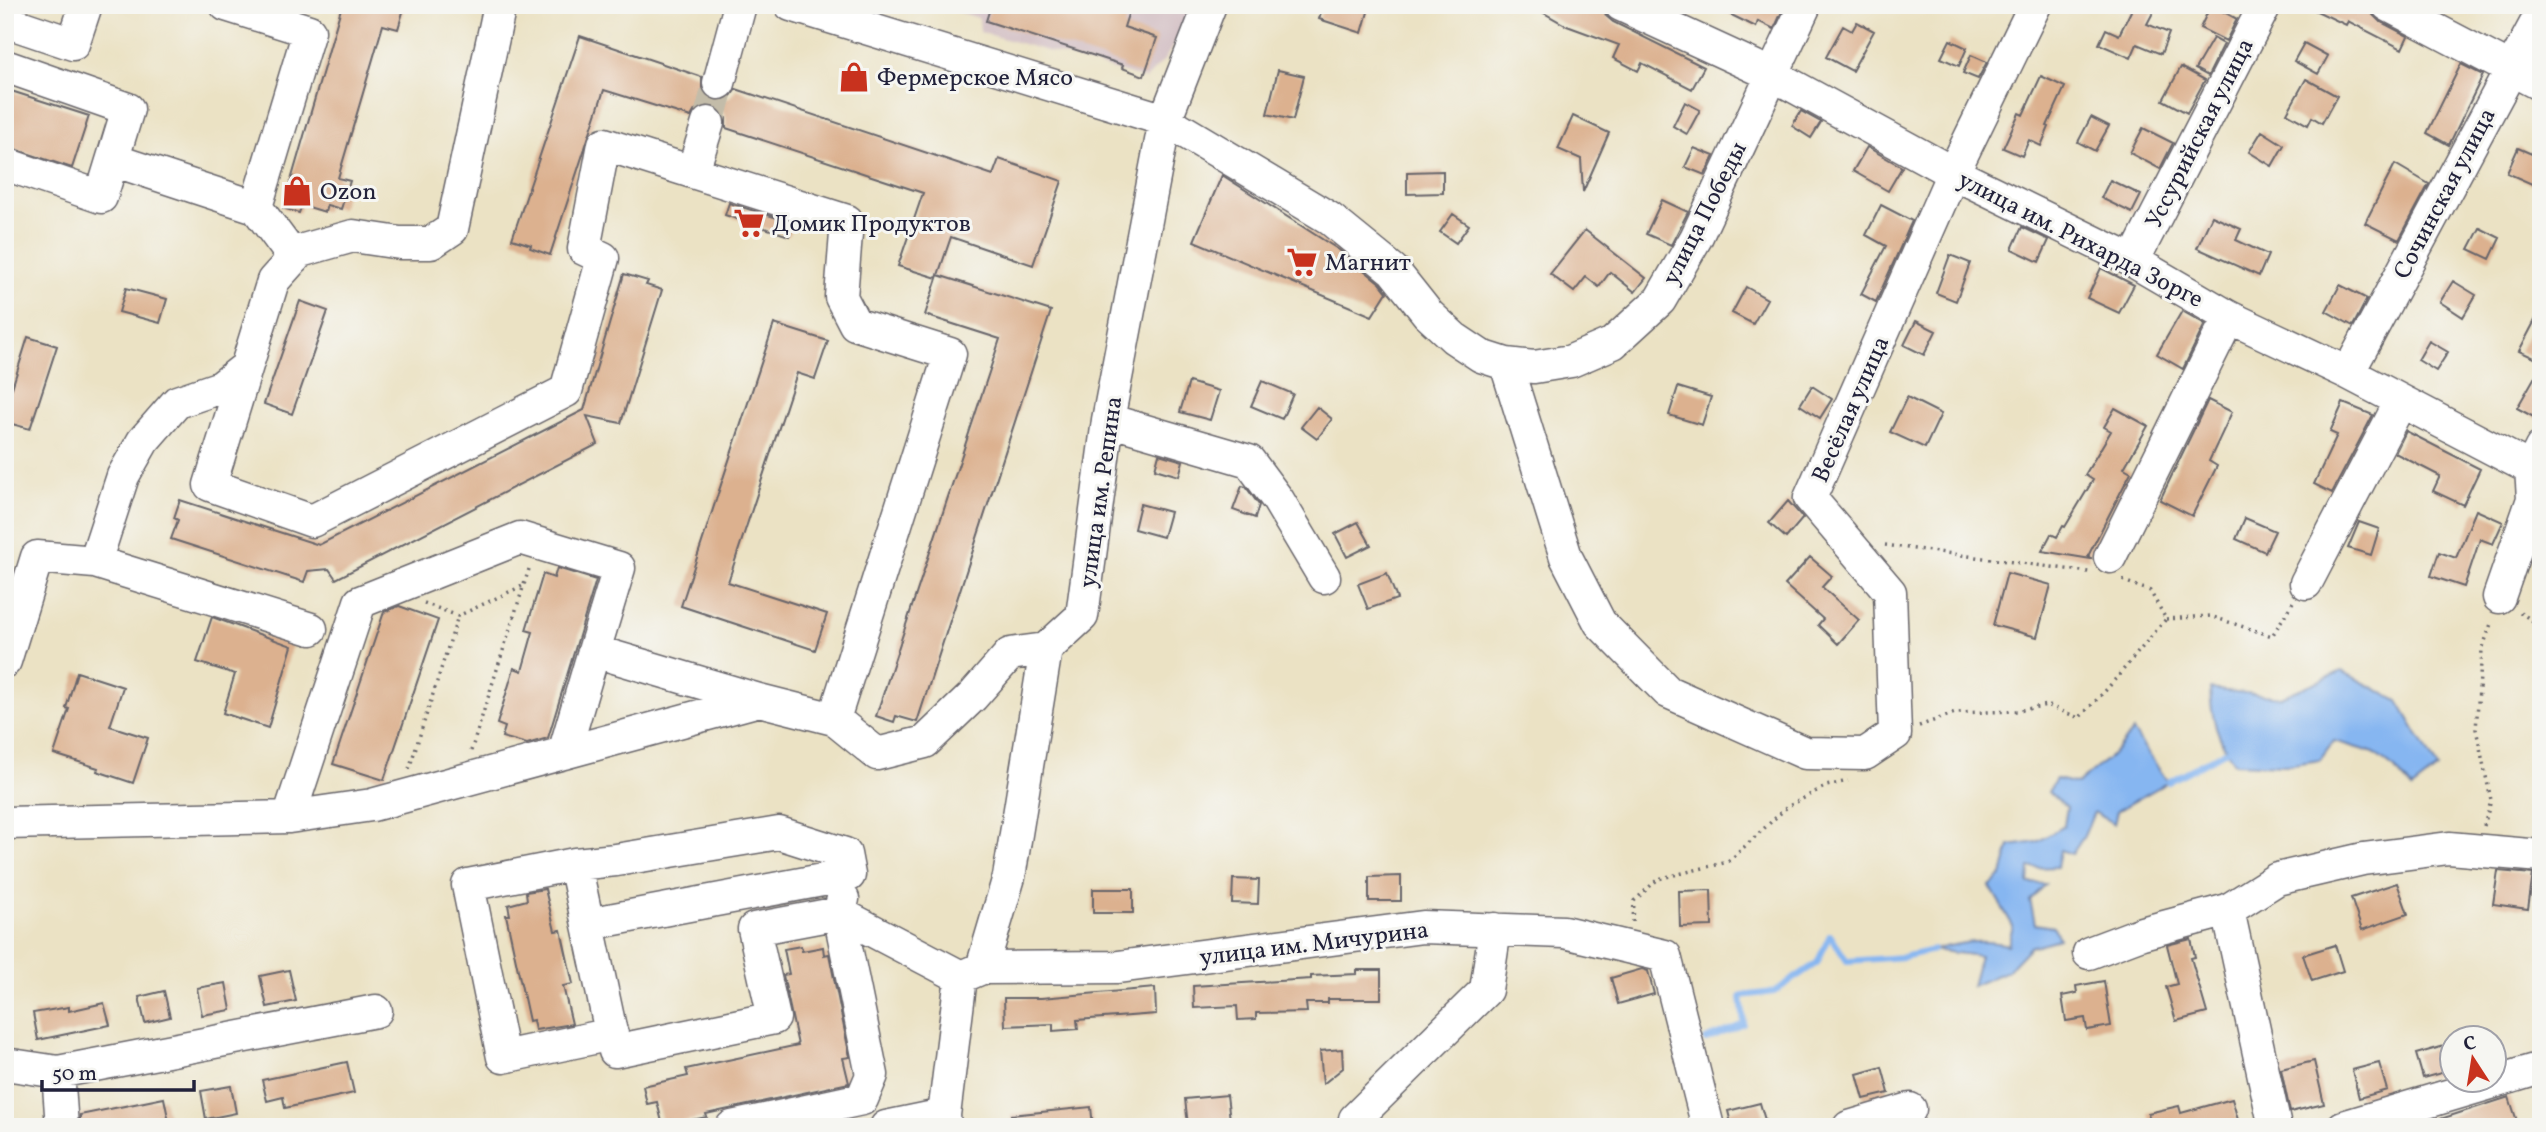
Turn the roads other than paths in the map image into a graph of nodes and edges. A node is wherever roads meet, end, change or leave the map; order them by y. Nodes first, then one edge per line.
1 (86, 5) edge
2 (226, 5) edge
3 (500, 5) edge
4 (740, 5) edge
5 (790, 5) edge
6 (1210, 5) edge
7 (1621, 5) edge
8 (1805, 5) edge
9 (2035, 5) edge
10 (2265, 5) edge
11 (2388, 5) edge
12 (2541, 14) edge
13 (5, 21) edge
14 (5, 66) edge
15 (2510, 69) junction
16 (1773, 75) junction
17 (719, 83) tunnel mouth
18 (2541, 85) edge
19 (1165, 120) junction
20 (708, 123) tunnel mouth
21 (113, 160) junction
22 (5, 164) edge
23 (693, 171) junction
24 (1953, 173) junction
25 (256, 207) junction
26 (294, 258) junction
27 (2133, 261) junction
28 (2229, 317) junction
29 (1506, 363) junction
30 (245, 368) junction
31 (2348, 373) junction
32 (2400, 402) junction
33 (1108, 420) junction
34 (2537, 463) edge
35 (95, 562) junction
36 (2101, 565) road end
37 (1324, 577) dead end
38 (2306, 583) road end
39 (2500, 597) road end
40 (311, 629) dead end
41 (1046, 649) junction
42 (594, 651) junction
43 (5, 661) edge
44 (759, 700) junction
45 (834, 719) junction
46 (564, 753) junction
47 (289, 817) junction
48 (5, 823) edge
49 (2541, 856) edge
50 (575, 864) junction
51 (849, 875) junction
52 (2228, 910) junction
53 (839, 913) junction
54 (588, 924) junction
55 (1495, 929) junction
56 (2089, 953) dead end
57 (972, 973) junction
58 (376, 1012) dead end
59 (612, 1034) junction
60 (5, 1065) edge
61 (2541, 1068) edge
62 (58, 1072) junction
63 (1910, 1109) dead end
64 (1354, 1119) dead end
65 (946, 1123) edge
66 (62, 1127) edge
67 (732, 1127) edge
68 (886, 1127) edge
69 (1708, 1127) edge
70 (1849, 1127) edge
71 (2275, 1127) edge
72 (2343, 1127) edge

1 - 13 street
2 - 25 street
3 - 26 street
4 - 17 street
5 - 19 street, улица Победы
6 - 19 street, улица им. Репина
7 - 16 street, улица им. Рихарда Зорге
8 - 16 street, улица Победы
9 - 24 street, Весёлая улица
10 - 27 street, Уссурийская улица
11 - 15 street
12 - 15 street, Сочинская улица
14 - 21 street
15 - 18 street
15 - 31 street, Сочинская улица
16 - 24 street, улица им. Рихарда Зорге
16 - 29 street, улица Победы
19 - 29 street, улица Победы
19 - 33 street, улица им. Репина
20 - 23 street
21 - 22 street
21 - 25 street
23 - 30 street
23 - 45 street
24 - 27 street, улица им. Рихарда Зорге
24 - 29 street, Весёлая улица
25 - 26 street
26 - 30 street
27 - 28 street, улица им. Рихарда Зорге
28 - 31 street, улица им. Рихарда Зорге
28 - 36 street
30 - 35 street
31 - 32 street, улица им. Рихарда Зорге
32 - 34 street, улица им. Рихарда Зорге
32 - 38 street
33 - 37 street
33 - 41 street, улица им. Репина
34 - 39 street
35 - 40 street
35 - 43 street
41 - 45 street
41 - 57 street
42 - 44 street
42 - 46 street
42 - 47 street
44 - 45 street
44 - 46 street
46 - 47 street
47 - 48 street
49 - 52 street
50 - 51 street
50 - 54 street
50 - 59 street
51 - 53 street
51 - 54 street
52 - 56 street
52 - 71 street
53 - 57 street
53 - 59 street
53 - 67 street
54 - 59 street
55 - 57 street, улица им. Мичурина
55 - 64 street
55 - 69 street, улица им. Мичурина
57 - 65 street
58 - 62 street
60 - 62 street
61 - 72 street
62 - 66 street
63 - 70 street
65 - 68 street

